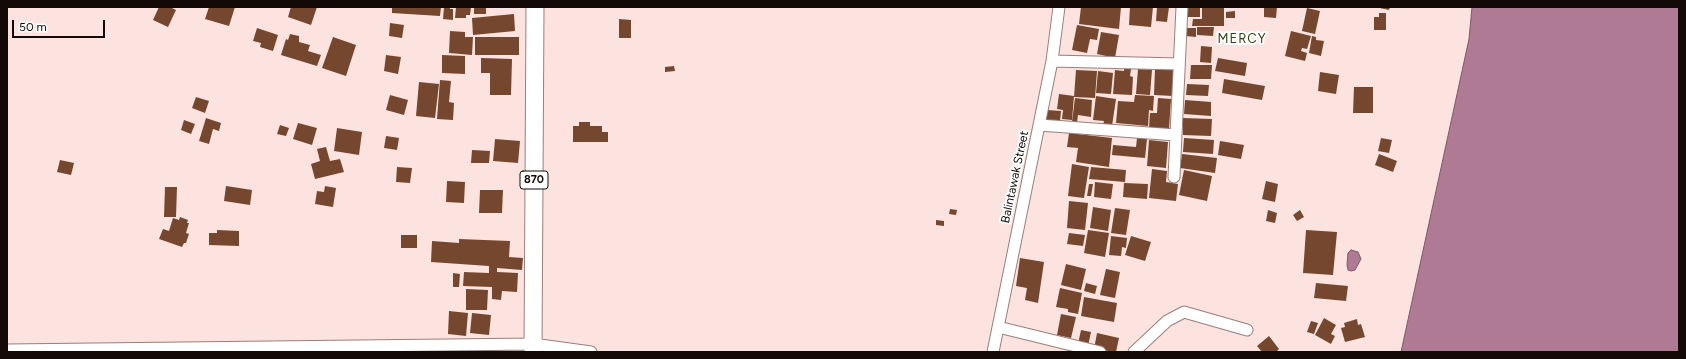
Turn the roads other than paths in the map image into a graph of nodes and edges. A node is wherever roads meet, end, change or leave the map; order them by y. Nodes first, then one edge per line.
1 (535, 7) edge
2 (1060, 7) edge
3 (1182, 7) edge
4 (1052, 61) junction
5 (1179, 64) junction
6 (1039, 125) junction
7 (1176, 136) junction
8 (1174, 177) dead end
9 (998, 327) junction
10 (1247, 330) dead end
11 (533, 348) edge
12 (7, 350) edge
13 (591, 352) edge
14 (993, 352) edge
15 (1100, 352) edge
16 (1134, 352) edge

1 - 11 main road, 870
2 - 4 street, Balintawak Street
3 - 5 street
4 - 5 street
4 - 6 street, Balintawak Street
5 - 7 street
6 - 7 street
6 - 9 street, Balintawak Street
7 - 8 street
9 - 14 street, Balintawak Street
9 - 15 street
10 - 16 street
11 - 12 street
11 - 13 street

